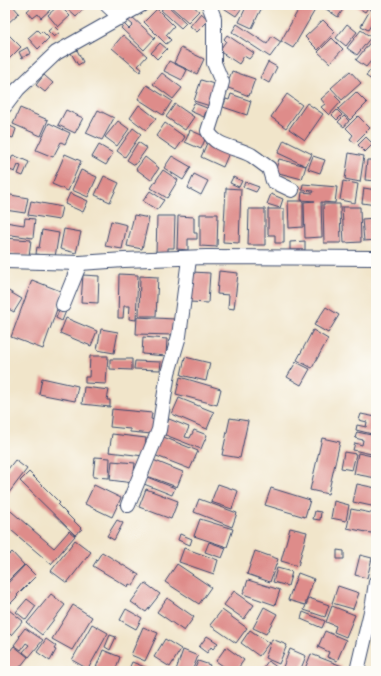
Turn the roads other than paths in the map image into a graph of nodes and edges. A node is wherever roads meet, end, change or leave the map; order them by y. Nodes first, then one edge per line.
1 (107, 5) edge
2 (141, 5) edge
3 (209, 5) edge
4 (121, 18) junction
5 (5, 106) edge
6 (292, 190) dead end
7 (376, 258) edge
8 (189, 259) junction
9 (5, 261) edge
10 (80, 263) junction
11 (63, 305) dead end
12 (128, 505) dead end
13 (376, 582) edge
14 (357, 671) edge

1 - 4 street
2 - 4 street
3 - 6 street
4 - 5 street
7 - 8 street
8 - 10 street
8 - 12 street
9 - 10 street
10 - 11 street
13 - 14 street

